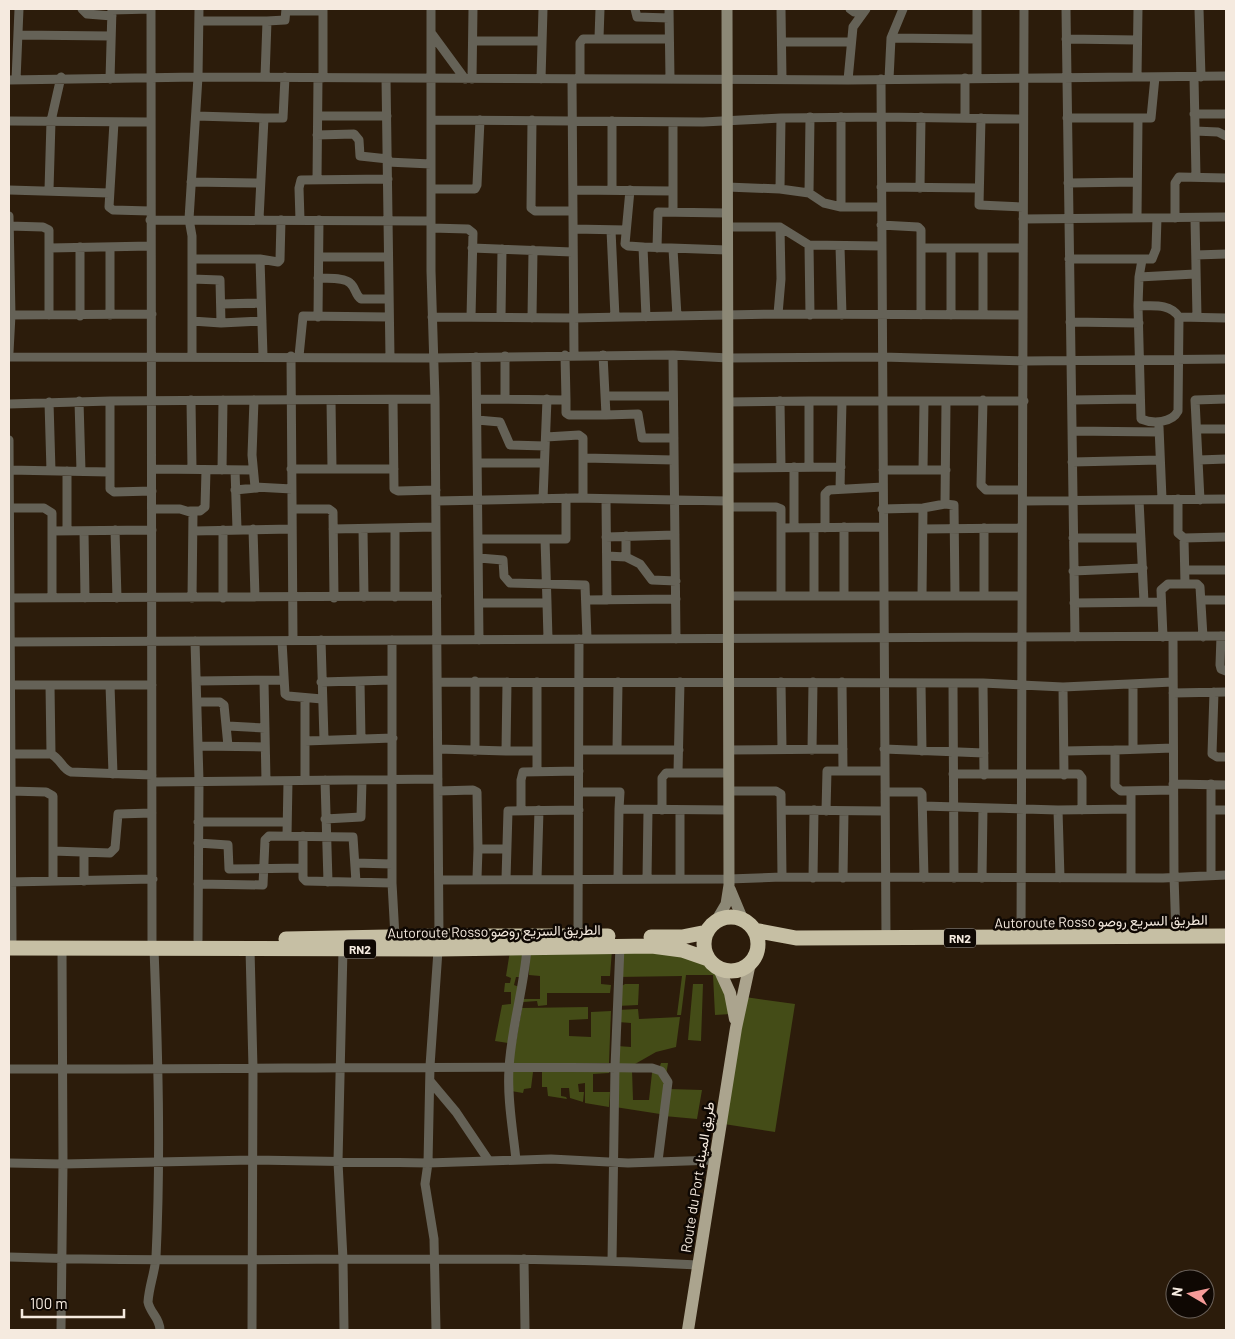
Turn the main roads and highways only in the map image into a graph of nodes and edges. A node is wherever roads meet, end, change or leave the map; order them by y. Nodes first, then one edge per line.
1 (748, 925) junction
2 (712, 927) junction
3 (1226, 936) edge
4 (796, 938) junction
5 (439, 942) junction
6 (10, 943) edge
7 (153, 945) junction
8 (754, 957) junction
9 (714, 964) junction
10 (736, 1028) junction
11 (688, 1330) edge

1 - 2 highway
1 - 4 highway, Autoroute Rosso الطريق السريع روصو / RN2
1 - 8 highway
2 - 5 highway, Autoroute Rosso الطريق السريع روصو / RN2
2 - 9 highway
3 - 4 highway, Autoroute Rosso الطريق السريع روصو / RN2
4 - 8 highway, Autoroute Rosso الطريق السريع روصو / RN2
5 - 7 highway, Autoroute Rosso الطريق السريع روصو / RN2
5 - 7 highway, Autoroute Rosso الطريق السريع روصو / RN2
5 - 9 highway, Autoroute Rosso الطريق السريع روصو / RN2
6 - 7 highway, Autoroute Rosso الطريق السريع روصو / RN2
6 - 7 highway, Autoroute Rosso الطريق السريع روصو / RN2
8 - 9 highway
8 - 10 main road, Route du Port طريق الميناء
9 - 10 main road, Route du Port طريق الميناء
10 - 11 main road, Route du Port طريق الميناء

